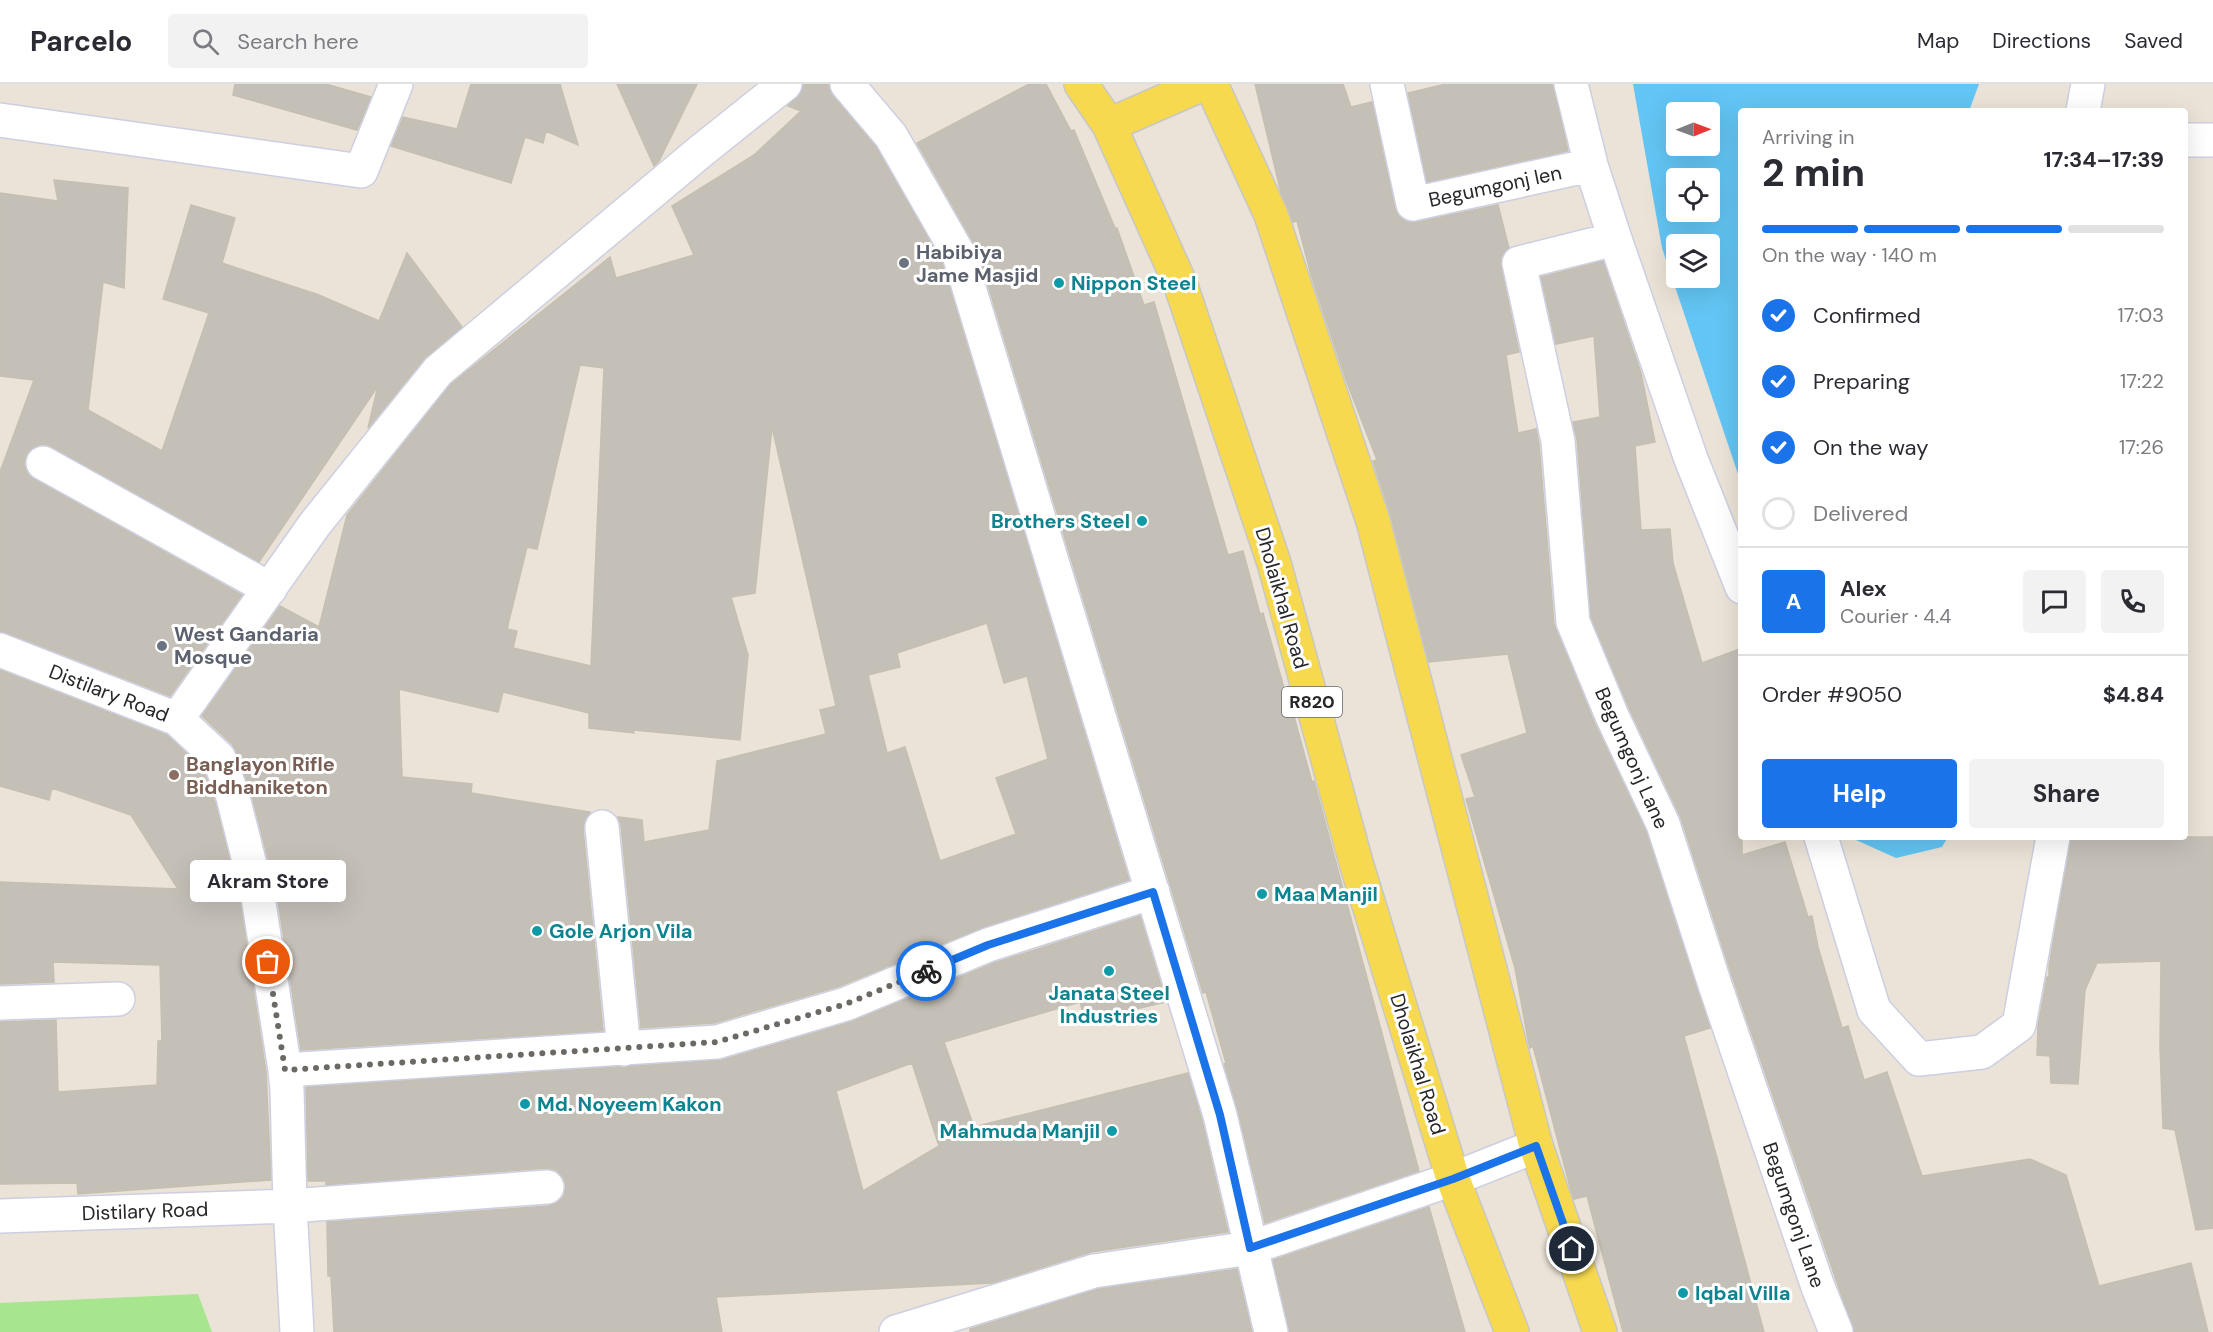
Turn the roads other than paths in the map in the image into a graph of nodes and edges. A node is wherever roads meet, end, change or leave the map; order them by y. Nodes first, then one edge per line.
1 (396, 84) edge
2 (784, 84) edge
3 (847, 84) edge
4 (1081, 84) edge
5 (1203, 84) edge
6 (1211, 84) edge
7 (1387, 84) edge
8 (1571, 84) edge
9 (2088, 84) edge
10 (2084, 108) edge
11 (0, 120) edge
12 (1109, 125) junction
13 (2188, 140) edge
14 (2213, 140) edge
15 (1591, 165) junction
16 (1615, 239) junction
17 (43, 463) dead end
18 (1738, 577) edge
19 (270, 589) junction
20 (0, 650) edge
21 (177, 719) junction
22 (602, 827) dead end
23 (1822, 840) edge
24 (2052, 840) edge
25 (1153, 892) junction
26 (118, 999) dead end
27 (0, 1003) edge
28 (624, 1049) junction
29 (285, 1070) junction
30 (1536, 1146) junction
31 (1453, 1179) junction
32 (547, 1187) dead end
33 (290, 1206) junction
34 (0, 1216) edge
35 (1250, 1248) junction
36 (297, 1332) edge
37 (896, 1332) edge
38 (1271, 1332) edge
39 (1512, 1332) edge
40 (1600, 1332) edge
41 (1836, 1332) edge

1 - 11 street
2 - 19 street
3 - 25 street
4 - 12 main road, Dholaikhal Road / R820
5 - 12 main road
6 - 30 main road
7 - 15 street, Begumgonj len
8 - 15 street
9 - 10 street
12 - 31 main road, Dholaikhal Road / R820
13 - 14 street
15 - 16 street
16 - 18 street
16 - 41 street, Begumgonj Lane
17 - 19 street
19 - 21 street
20 - 21 street, Distilary Road
21 - 29 street, Distilary Road
22 - 28 street
23 - 24 street
25 - 28 street
25 - 35 street
26 - 27 street
28 - 29 street
29 - 33 street, Distilary Road
30 - 31 street
30 - 40 main road
31 - 35 street
31 - 39 main road, Dholaikhal Road / R820
32 - 33 street
33 - 34 street, Distilary Road
33 - 36 street, Distilary Road
35 - 37 street
35 - 38 street

